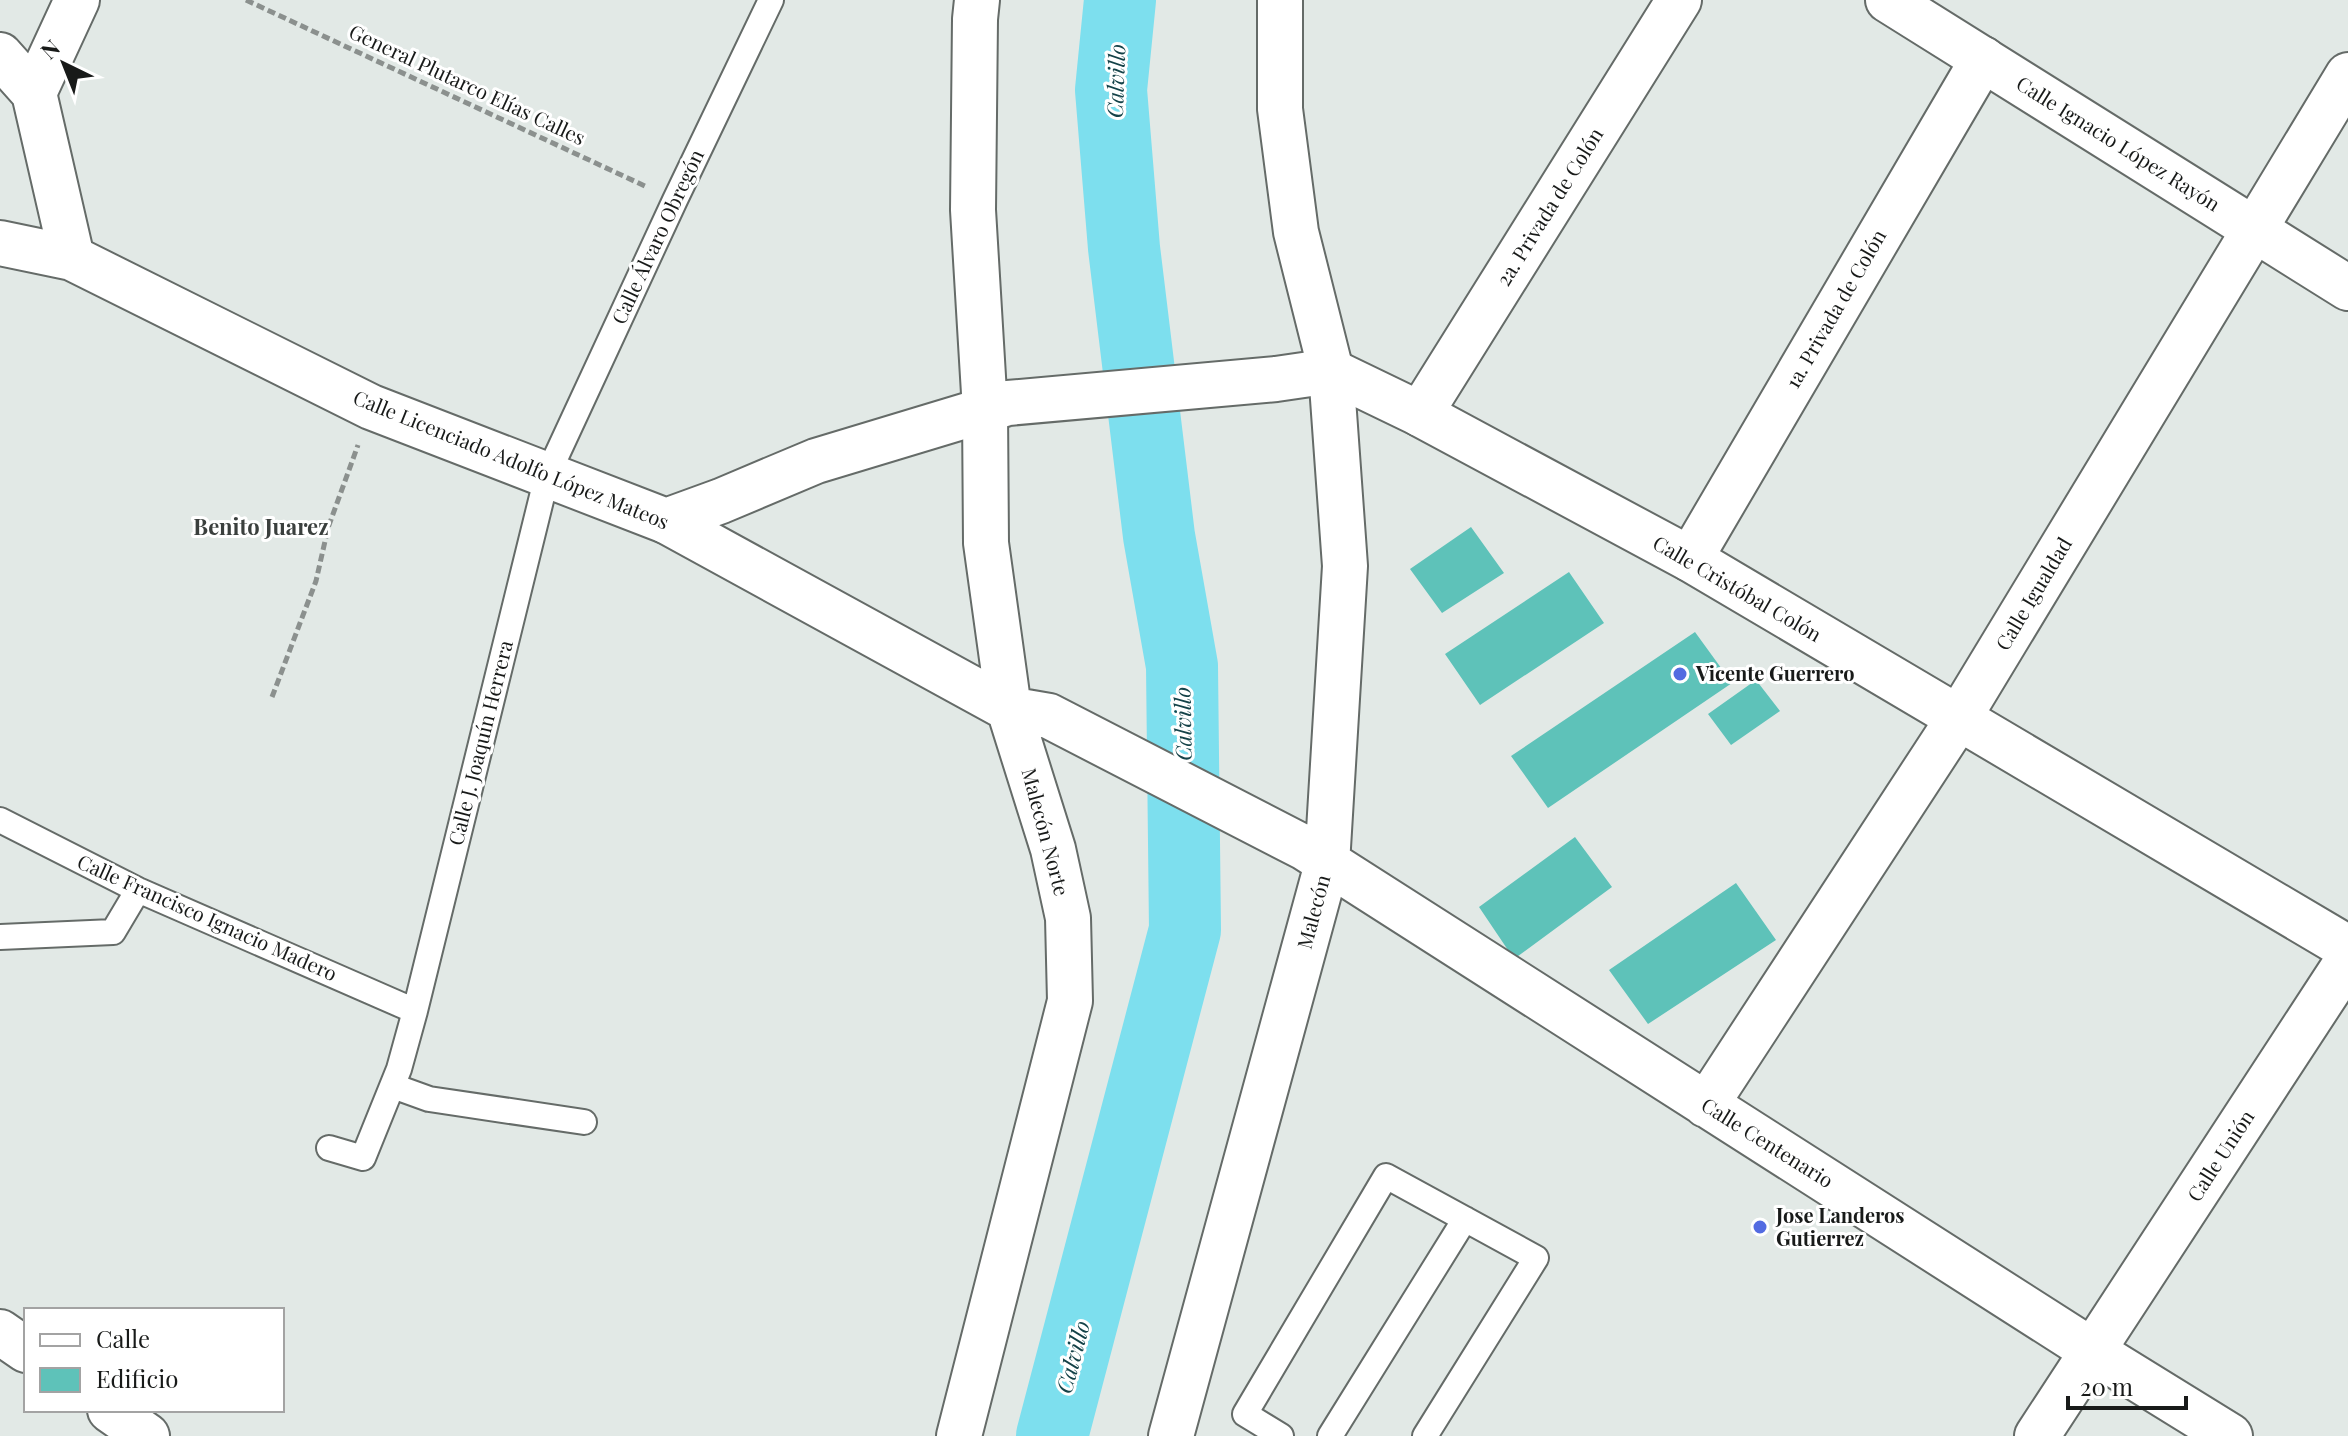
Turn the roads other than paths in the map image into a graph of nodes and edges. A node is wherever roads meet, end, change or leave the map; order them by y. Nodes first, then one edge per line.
1 (77, 0) edge
2 (771, 0) edge
3 (977, 0) edge
4 (1280, 0) edge
5 (1679, 0) edge
6 (1888, 0) edge
7 (0, 55) edge
8 (1983, 59) junction
9 (2348, 75) edge
10 (34, 93) junction
11 (2254, 229) junction
12 (0, 243) edge
13 (72, 258) junction
14 (2348, 288) edge
15 (1331, 371) junction
16 (996, 407) junction
17 (1420, 414) junction
18 (547, 476) junction
19 (666, 521) junction
20 (1690, 559) junction
21 (1029, 712) junction
22 (1958, 719) junction
23 (0, 820) edge
24 (1316, 856) junction
25 (138, 890) junction
26 (0, 937) edge
27 (2348, 948) edge
28 (2348, 960) edge
29 (415, 1011) junction
30 (393, 1086) junction
31 (1706, 1105) junction
32 (584, 1122) dead end
33 (329, 1148) dead end
34 (1465, 1219) junction
35 (0, 1332) edge
36 (24, 1349) edge
37 (2094, 1352) junction
38 (113, 1412) edge
39 (147, 1436) edge
40 (959, 1436) edge
41 (1171, 1436) edge
42 (1281, 1436) edge
43 (1330, 1436) edge
44 (1425, 1436) edge
45 (2037, 1436) edge
46 (2230, 1436) edge

1 - 10 street
2 - 18 lane, Calle Álvaro Obregón
3 - 16 street, Malecón Norte
4 - 15 street, Malecón
5 - 17 street, 2a. Privada de Colón
6 - 8 street, Calle Ignacio López Rayón
7 - 10 street
8 - 11 street, Calle Ignacio López Rayón
8 - 20 street, 1a. Privada de Colón
9 - 11 street, Calle Igualdad
10 - 13 street
11 - 14 street, Calle Ignacio López Rayón
11 - 22 street, Calle Igualdad
12 - 13 street, Calle Licenciado Adolfo López Mateos
13 - 18 street, Calle Licenciado Adolfo López Mateos
15 - 16 street
15 - 17 street, Calle Cristóbal Colón
15 - 24 street, Malecón
16 - 19 street
16 - 21 street, Malecón Norte
17 - 20 street, Calle Cristóbal Colón
18 - 19 street, Calle Licenciado Adolfo López Mateos
18 - 29 lane, Calle J. Joaquín Herrera
19 - 21 street, Calle Licenciado Adolfo López Mateos
20 - 22 street, Calle Cristóbal Colón
21 - 24 street, Calle Licenciado Adolfo López Mateos
21 - 40 street, Malecón Norte
22 - 27 street, Calle Cristóbal Colón
22 - 31 street, Calle Igualdad
23 - 25 lane, Calle Francisco Ignacio Madero
24 - 31 street, Calle Centenario
24 - 41 street, Malecón
25 - 26 lane
25 - 29 lane, Calle Francisco Ignacio Madero
28 - 37 street, Calle Unión
29 - 30 lane, Calle J. Joaquín Herrera
30 - 32 lane
30 - 33 lane, Calle J. Joaquín Herrera
31 - 37 street, Calle Centenario
34 - 42 lane
34 - 43 lane
34 - 44 lane
35 - 36 street
37 - 45 street, Calle Unión
37 - 46 street, Calle Centenario
38 - 39 street

